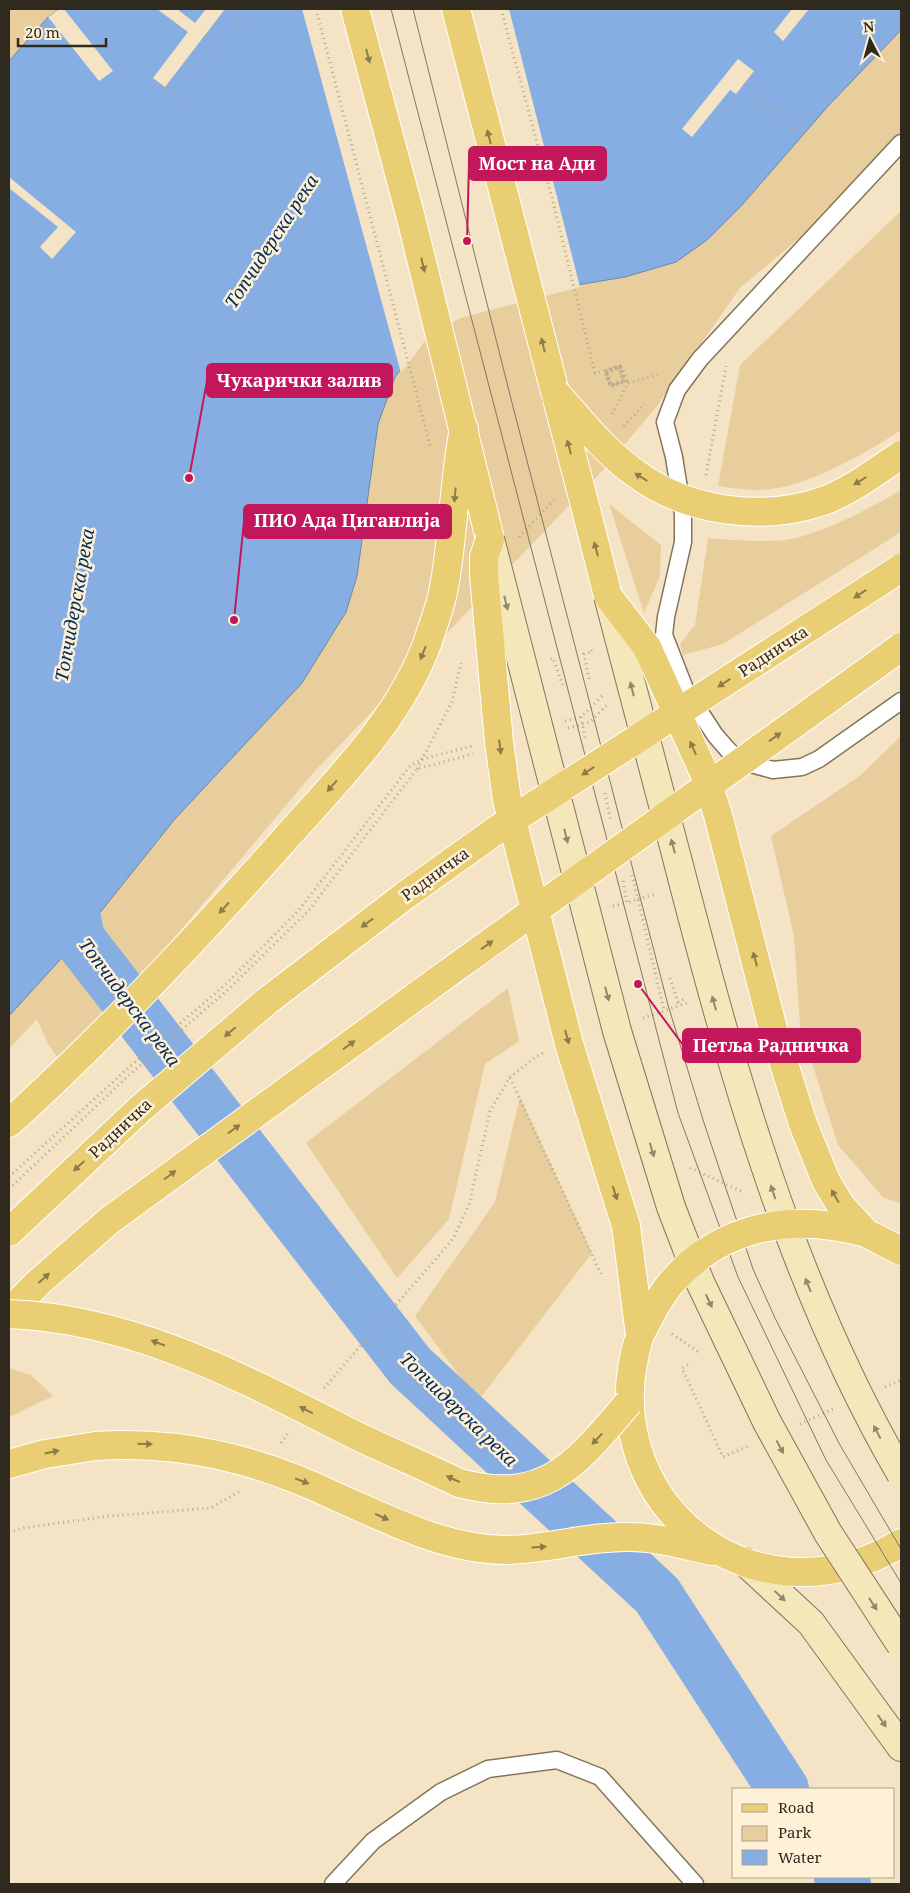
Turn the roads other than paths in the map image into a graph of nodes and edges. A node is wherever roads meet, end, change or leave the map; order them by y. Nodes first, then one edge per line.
1 (355, 9) edge
2 (456, 9) edge
3 (901, 142) edge
4 (555, 392) junction
5 (464, 429) junction
6 (901, 455) edge
7 (490, 539) junction
8 (901, 568) edge
9 (608, 596) junction
10 (901, 647) edge
11 (901, 701) edge
12 (9, 1123) edge
13 (9, 1232) edge
14 (866, 1233) junction
15 (899, 1249) edge
16 (9, 1313) edge
17 (640, 1336) junction
18 (629, 1402) junction
19 (9, 1464) edge
20 (901, 1474) edge
21 (901, 1543) edge
22 (734, 1558) junction
23 (901, 1645) edge
24 (901, 1747) edge
25 (333, 1884) edge
26 (695, 1884) edge

1 -> 5 main road
4 -> 2 main road
3 - 11 lane
6 -> 4 main road, bridge
9 -> 4 main road, bridge
5 - 7 main road
5 -> 12 main road
7 -> 17 main road, bridge
7 -> 23 main road, bridge
8 -> 13 main road, Радничка, bridge
14 -> 9 main road, bridge
20 -> 9 main road, bridge
16 -> 10 main road, bridge
14 - 15 main road
14 - 17 main road, bridge
18 -> 16 main road, bridge
17 - 18 main road
18 - 22 main road
19 -> 22 main road, bridge
21 - 22 main road
22 -> 24 main road
25 - 26 lane

